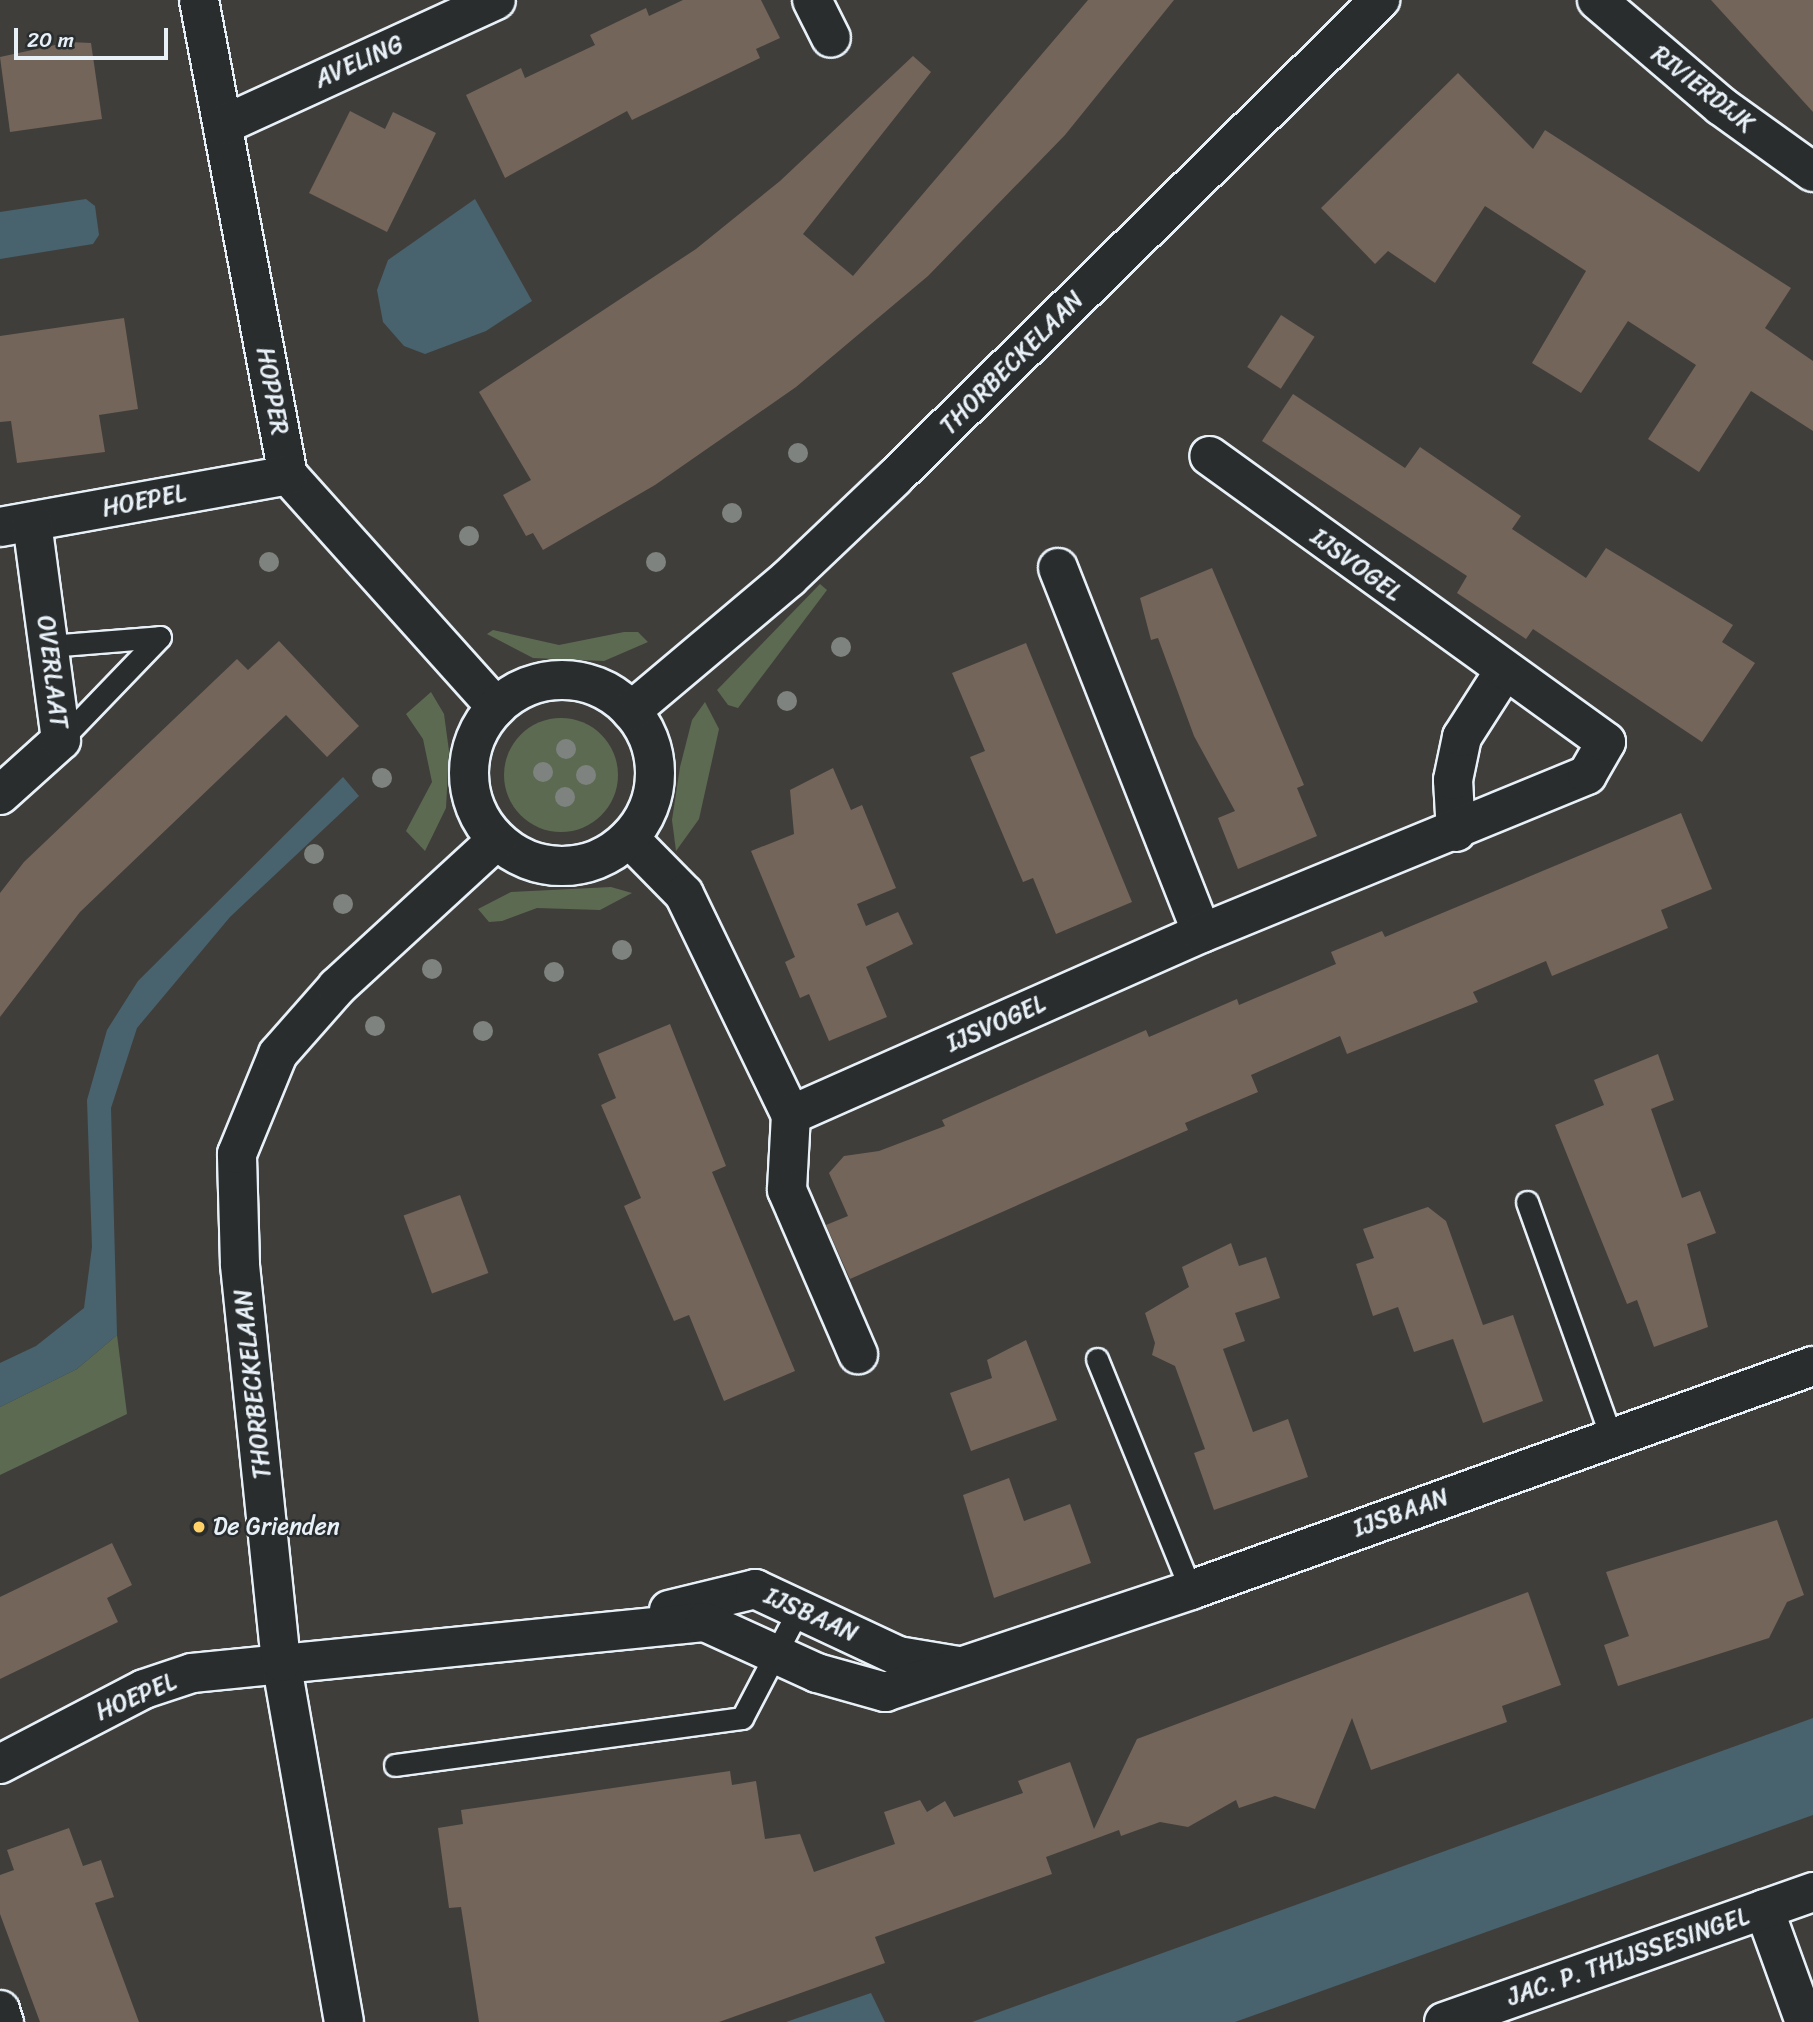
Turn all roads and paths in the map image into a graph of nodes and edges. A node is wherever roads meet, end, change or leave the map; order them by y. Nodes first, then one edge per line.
1 (199, 0) edge
2 (496, 0) edge
3 (812, 0) edge
4 (1380, 0) edge
5 (1597, 0) edge
6 (831, 38) dead end
7 (223, 125) junction
8 (1813, 172) edge
9 (1209, 456) dead end
10 (288, 475) junction
11 (16, 525) edge
12 (1058, 568) dead end
13 (49, 646) junction
14 (1503, 673) junction
15 (496, 707) junction
16 (631, 711) junction
17 (61, 740) junction
18 (0, 795) edge
19 (1456, 832) junction
20 (629, 838) junction
21 (497, 840) junction
22 (1202, 933) junction
23 (791, 1115) junction
24 (1527, 1202) dead end
25 (858, 1354) dead end
26 (1097, 1359) dead end
27 (1813, 1366) edge
28 (1611, 1436) junction
29 (1191, 1590) junction
30 (799, 1609) junction
31 (568, 1634) junction
32 (776, 1654) junction
33 (281, 1662) junction
34 (970, 1668) junction
35 (0, 1764) edge
36 (395, 1765) dead end
37 (1813, 1892) edge
38 (1764, 1909) junction
39 (0, 2010) edge
40 (4, 2022) edge
41 (344, 2022) edge
42 (1444, 2022) edge
43 (1805, 2022) edge

1 - 7 street, HOPPER
2 - 7 street, AVELING
3 - 6 street
4 - 16 street, THORBECKELAAN
5 - 8 street, RIVIERDIJK
7 - 10 street, HOPPER
9 - 14 street, IJSVOGEL
10 - 11 street, HOEPEL
10 - 15 street
11 - 13 street, OVERLAAT
12 - 22 street
13 - 17 street, OVERLAAT
13 - 17 lane
14 - 19 street
14 - 19 street, IJSVOGEL
15 - 16 street
15 - 21 street
16 - 20 street
17 - 18 street, OVERLAAT
19 - 22 street, IJSVOGEL
20 - 21 street
20 - 23 street
21 - 33 street, THORBECKELAAN
22 - 23 street, IJSVOGEL
23 - 25 street
24 - 28 lane
26 - 29 lane
27 - 28 street, IJSBAAN
28 - 29 street, IJSBAAN
29 - 34 street, IJSBAAN
30 - 31 street, IJSBAAN
30 - 32 lane
30 - 34 street, IJSBAAN
31 - 32 street, IJSBAAN
31 - 33 street, IJSBAAN
32 - 34 street, IJSBAAN
32 - 36 lane
33 - 35 street, HOEPEL
33 - 41 street, THORBECKELAAN
37 - 38 street, JAC. P. THIJSSESINGEL
38 - 42 street, JAC. P. THIJSSESINGEL
38 - 43 street
39 - 40 street

